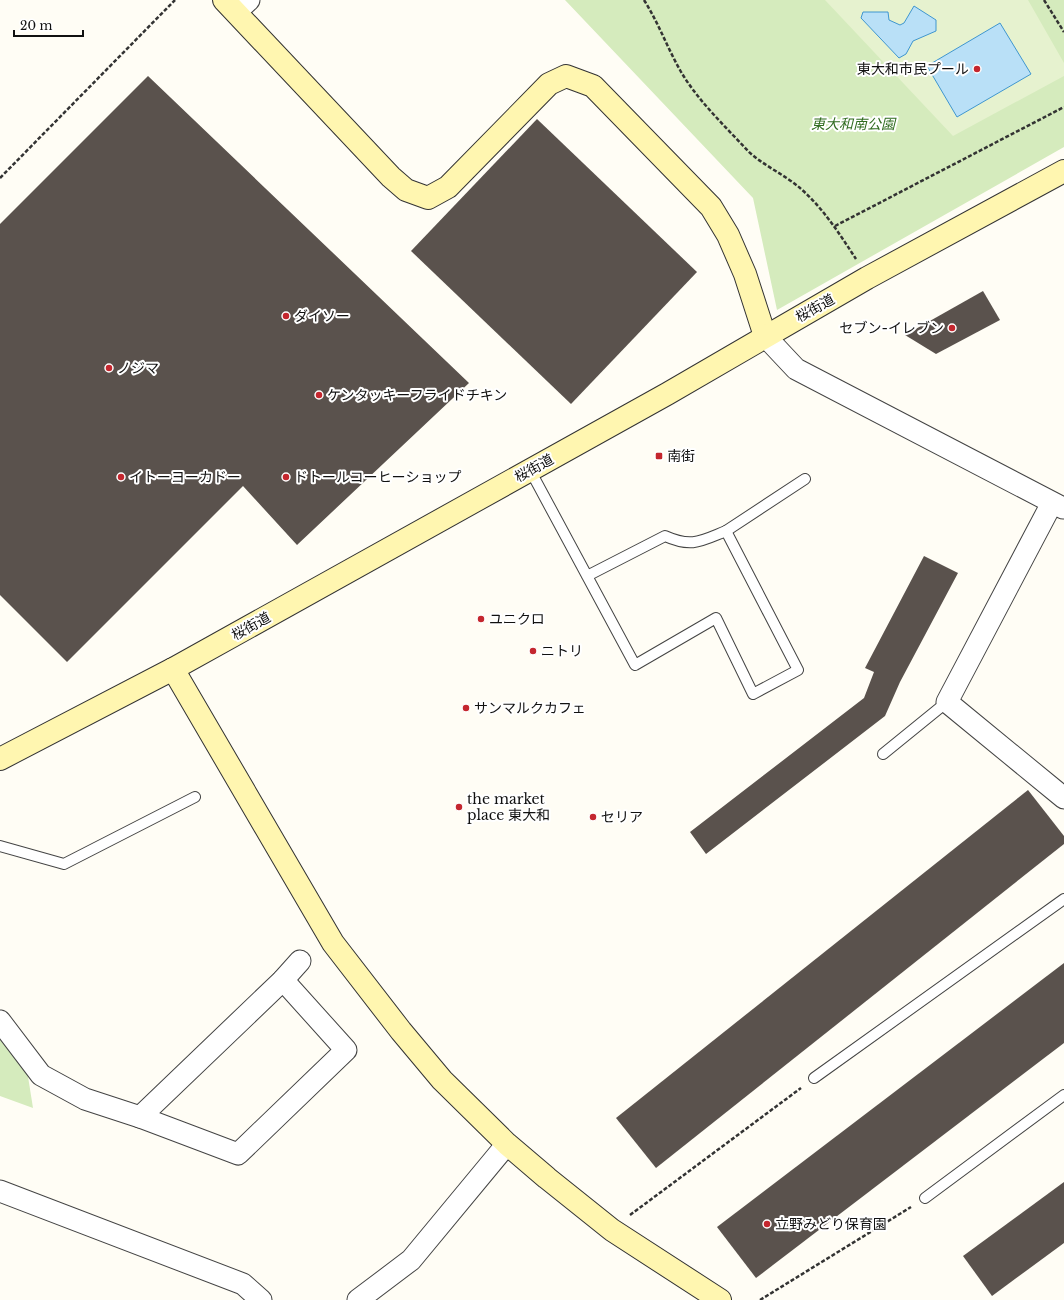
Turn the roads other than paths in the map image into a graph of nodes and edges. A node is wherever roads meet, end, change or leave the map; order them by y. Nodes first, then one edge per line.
1 (236, 4) edge
2 (1064, 171) edge
3 (764, 336) junction
4 (530, 470) junction
5 (805, 480) dead end
6 (1058, 506) edge
7 (726, 531) junction
8 (587, 576) junction
9 (173, 669) junction
10 (947, 702) junction
11 (883, 754) dead end
12 (0, 759) edge
13 (196, 797) dead end
14 (1064, 798) edge
15 (0, 846) edge
16 (1064, 899) edge
17 (300, 961) dead end
18 (283, 980) junction
19 (0, 1021) edge
20 (814, 1078) road end
21 (1064, 1095) edge
22 (140, 1117) junction
23 (507, 1144) junction
24 (0, 1191) edge
25 (925, 1198) road end
26 (261, 1300) edge
27 (358, 1300) edge
28 (720, 1300) edge

1 - 3 street
2 - 3 street, 桜街道
3 - 4 street, 桜街道
3 - 6 street
4 - 8 lane
4 - 9 street, 桜街道
5 - 7 lane
6 - 10 street
7 - 8 lane
7 - 8 lane
9 - 12 street, 桜街道
9 - 23 street
10 - 11 lane
10 - 14 street
13 - 15 lane
16 - 20 lane
17 - 18 street
18 - 22 street
18 - 22 street
19 - 22 street
21 - 25 lane
23 - 27 street
23 - 28 street
24 - 26 street

